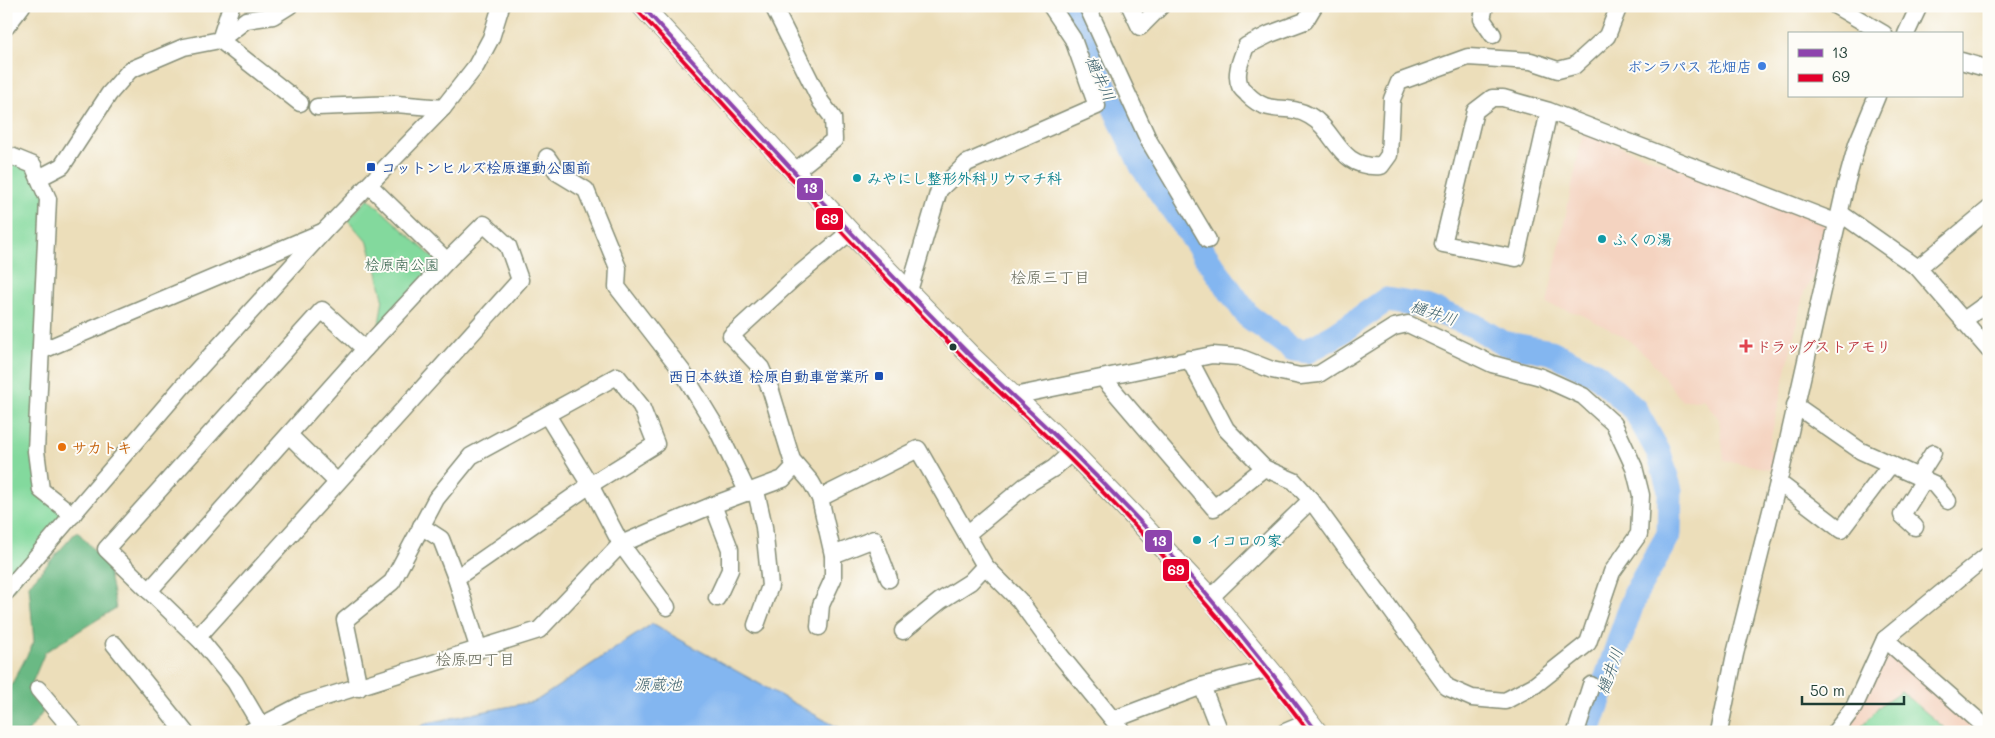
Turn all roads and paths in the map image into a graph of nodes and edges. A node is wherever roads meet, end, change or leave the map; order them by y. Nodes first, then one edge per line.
1 (22, 6) edge
2 (230, 6) edge
3 (290, 6) edge
4 (501, 6) edge
5 (774, 6) edge
6 (1051, 6) edge
7 (1087, 6) edge
8 (1130, 6) edge
9 (1161, 6) edge
10 (1314, 6) edge
11 (1485, 6) edge
12 (1619, 6) edge
13 (1836, 6) edge
14 (1919, 6) edge
15 (647, 7) edge
16 (6, 26) edge
17 (1881, 32) edge
18 (1907, 32) edge
19 (1493, 35) dead end
20 (220, 40) junction
21 (1962, 61) edge
22 (1989, 69) edge
23 (1876, 98) edge
24 (300, 103) dead end
25 (317, 107) dead end
26 (443, 108) junction
27 (1549, 111) junction
28 (6, 154) edge
29 (546, 157) dead end
30 (794, 172) junction
31 (39, 178) junction
32 (369, 185) junction
33 (1989, 209) edge
34 (1839, 218) junction
35 (325, 230) junction
36 (850, 232) junction
37 (1208, 240) dead end
38 (448, 261) junction
39 (1918, 268) junction
40 (909, 291) junction
41 (1989, 302) edge
42 (1964, 320) junction
43 (1988, 348) edge
44 (366, 349) junction
45 (41, 351) junction
46 (1189, 359) junction
47 (1103, 378) junction
48 (1014, 396) junction
49 (1795, 405) junction
50 (547, 415) junction
51 (289, 435) junction
52 (1072, 452) junction
53 (1933, 453) dead end
54 (1891, 464) junction
55 (796, 465) junction
56 (1264, 468) junction
57 (1921, 478) junction
58 (337, 482) junction
59 (1778, 482) junction
60 (590, 486) junction
61 (752, 492) junction
62 (820, 498) junction
63 (1311, 500) junction
64 (1948, 501) dead end
65 (713, 505) junction
66 (73, 515) junction
67 (421, 526) junction
68 (1915, 526) dead end
69 (967, 534) junction
70 (621, 544) junction
71 (1989, 554) edge
72 (833, 555) junction
73 (985, 566) junction
74 (456, 578) junction
75 (889, 579) dead end
76 (150, 591) junction
77 (6, 592) edge
78 (717, 598) dead end
79 (1210, 598) junction
80 (667, 607) dead end
81 (756, 625) dead end
82 (819, 628) dead end
83 (903, 631) dead end
84 (1885, 640) junction
85 (202, 642) junction
86 (114, 644) dead end
87 (478, 650) junction
88 (1268, 669) junction
89 (1590, 685) dead end
90 (1202, 686) junction
91 (359, 688) junction
92 (38, 689) dead end
93 (1119, 726) edge
94 (1313, 727) edge
95 (255, 729) edge
96 (1723, 729) edge
97 (1989, 730) edge
98 (74, 732) edge
99 (185, 732) edge
100 (1220, 732) edge
101 (1285, 732) edge
102 (1576, 732) edge
103 (1835, 732) edge

1 - 16 street
2 - 20 street
3 - 20 street
4 - 26 street
5 - 30 street
6 - 40 street
7 - 37 street
8 - 9 street
10 - 12 street
11 - 19 street
13 - 17 street
14 - 18 street
15 - 30 main road
20 - 24 street
20 - 31 street
21 - 22 street
23 - 34 street
25 - 26 street
26 - 32 street
27 - 27 street
27 - 34 street
28 - 31 street
29 - 61 street
30 - 36 main road
31 - 45 street
32 - 35 street
32 - 38 street
33 - 39 street
34 - 39 street
34 - 49 street
35 - 45 street
35 - 66 street
36 - 40 main road
36 - 55 street
38 - 44 street
38 - 58 street
39 - 42 street
40 - 48 main road
41 - 42 street
42 - 43 street
44 - 51 street
44 - 76 street
45 - 66 street
46 - 47 street
46 - 56 street
46 - 63 street
47 - 48 street
47 - 56 street
48 - 52 main road
49 - 54 street
49 - 59 street
50 - 60 street
50 - 60 street
50 - 67 street
51 - 58 street
51 - 76 street
52 - 69 street
52 - 79 main road
53 - 57 street
54 - 57 street
54 - 59 street
55 - 61 street
55 - 62 street
56 - 63 street
57 - 64 street
57 - 68 street
58 - 85 street
59 - 96 street
60 - 70 street
60 - 74 street
61 - 65 street
61 - 81 street
62 - 69 street
62 - 72 street
63 - 79 street
65 - 70 street
65 - 78 street
66 - 77 street
67 - 74 street
67 - 91 street
69 - 73 street
70 - 80 street
70 - 87 street
71 - 84 street
72 - 75 street
72 - 82 street
73 - 83 street
73 - 93 street
74 - 87 street
76 - 85 street
79 - 88 main road
84 - 97 street
84 - 103 street
85 - 95 street
86 - 99 street
87 - 91 street
88 - 90 street
88 - 94 main road
89 - 102 street
90 - 93 street
90 - 100 street
91 - 95 street
92 - 98 street
94 - 101 street

